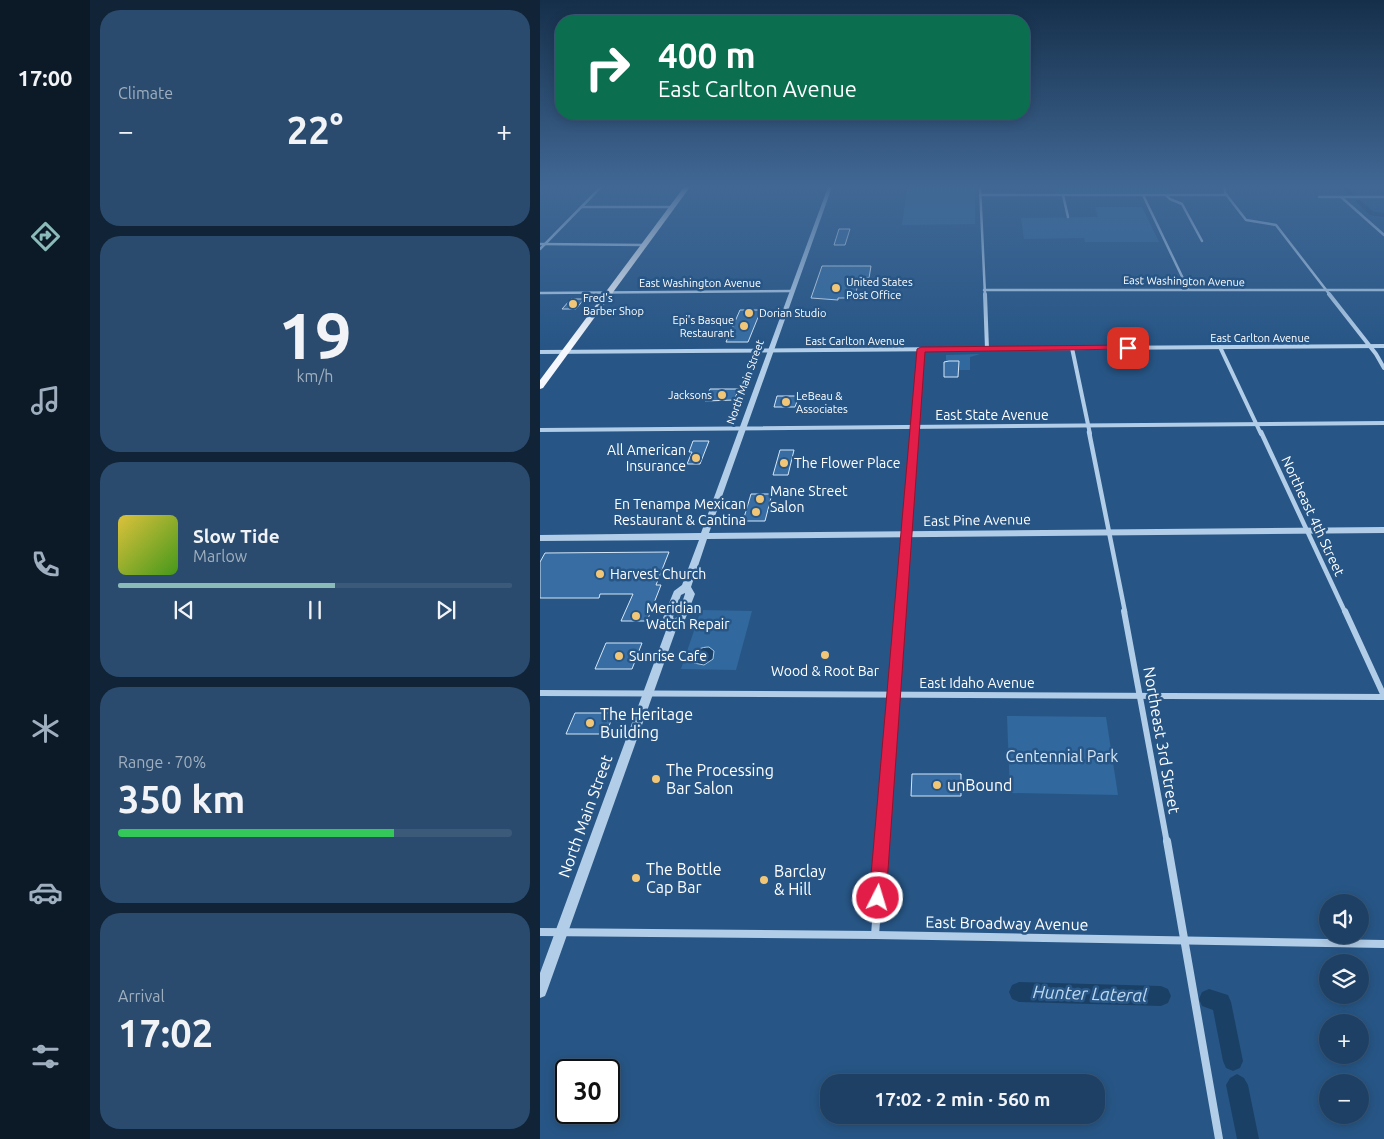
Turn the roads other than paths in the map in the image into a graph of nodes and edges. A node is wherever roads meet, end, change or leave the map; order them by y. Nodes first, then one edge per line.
1 (648, 240) edge
2 (811, 240) edge
3 (982, 240) edge
4 (1165, 240) edge
5 (1288, 240) edge
6 (542, 245) edge
7 (644, 246) junction
8 (540, 250) edge
9 (1188, 289) junction
10 (984, 290) junction
11 (1328, 290) junction
12 (1384, 290) edge
13 (792, 292) junction
14 (540, 293) edge
15 (609, 293) junction
16 (1370, 346) junction
17 (1384, 346) edge
18 (1220, 347) junction
19 (1072, 348) junction
20 (921, 349) junction
21 (987, 349) junction
22 (771, 350) junction
23 (540, 352) edge
24 (565, 352) junction
25 (1384, 368) edge
26 (540, 386) edge
27 (1384, 422) edge
28 (1256, 424) junction
29 (1088, 425) junction
30 (915, 426) junction
31 (743, 428) junction
32 (540, 430) edge
33 (1384, 530) edge
34 (1308, 531) junction
35 (1110, 533) junction
36 (906, 535) junction
37 (704, 537) junction
38 (540, 538) edge
39 (540, 693) edge
40 (648, 694) junction
41 (894, 695) junction
42 (1140, 696) junction
43 (1384, 696) edge
44 (540, 932) edge
45 (561, 933) junction
46 (874, 935) junction
47 (1185, 940) junction
48 (1384, 944) edge
49 (540, 991) edge
50 (1219, 1139) edge

1 - 7 main road
2 - 13 street, North Main Street
3 - 10 street
4 - 9 street
5 - 11 street
6 - 7 street
6 - 8 street
7 - 15 main road
9 - 10 street, East Washington Avenue
9 - 11 street, East Washington Avenue
10 - 21 street
11 - 12 street, East Washington Avenue
11 - 16 street
13 - 15 street, East Washington Avenue
13 - 22 street, North Main Street
14 - 15 street, East Washington Avenue
15 - 24 main road
16 - 17 street, East Carlton Avenue
16 - 18 street, East Carlton Avenue
16 - 25 street
18 - 19 street, East Carlton Avenue
18 - 28 street, Northeast 4th Street
19 - 21 street, East Carlton Avenue
19 - 29 street, Northeast 3rd Street
20 - 21 street, East Carlton Avenue
20 - 22 street, East Carlton Avenue
20 - 30 street
22 - 24 street, East Carlton Avenue
22 - 31 street, North Main Street
23 - 24 street, East Carlton Avenue
24 - 26 main road
27 - 28 street, East State Avenue
28 - 29 street, East State Avenue
28 - 34 street, Northeast 4th Street
29 - 30 street, East State Avenue
29 - 35 street, Northeast 3rd Street
30 - 31 street, East State Avenue
30 - 36 street
31 - 32 street, East State Avenue
31 - 37 street, North Main Street
33 - 34 street, East Pine Avenue
34 - 35 street, East Pine Avenue
34 - 43 street, Northeast 4th Street
35 - 36 street, East Pine Avenue
35 - 42 street, Northeast 3rd Street
36 - 37 street, East Pine Avenue
36 - 41 street
37 - 38 street, East Pine Avenue
37 - 40 street, North Main Street
39 - 40 street, East Idaho Avenue
40 - 41 street, East Idaho Avenue
40 - 45 street, North Main Street
41 - 42 street, East Idaho Avenue
41 - 46 street
42 - 43 street, East Idaho Avenue
42 - 47 street, Northeast 3rd Street
44 - 45 street, East Broadway Avenue
45 - 46 street, East Broadway Avenue
45 - 49 street, North Main Street
46 - 47 street, East Broadway Avenue
47 - 48 street, East Broadway Avenue
47 - 50 street, Northeast 3rd Street

